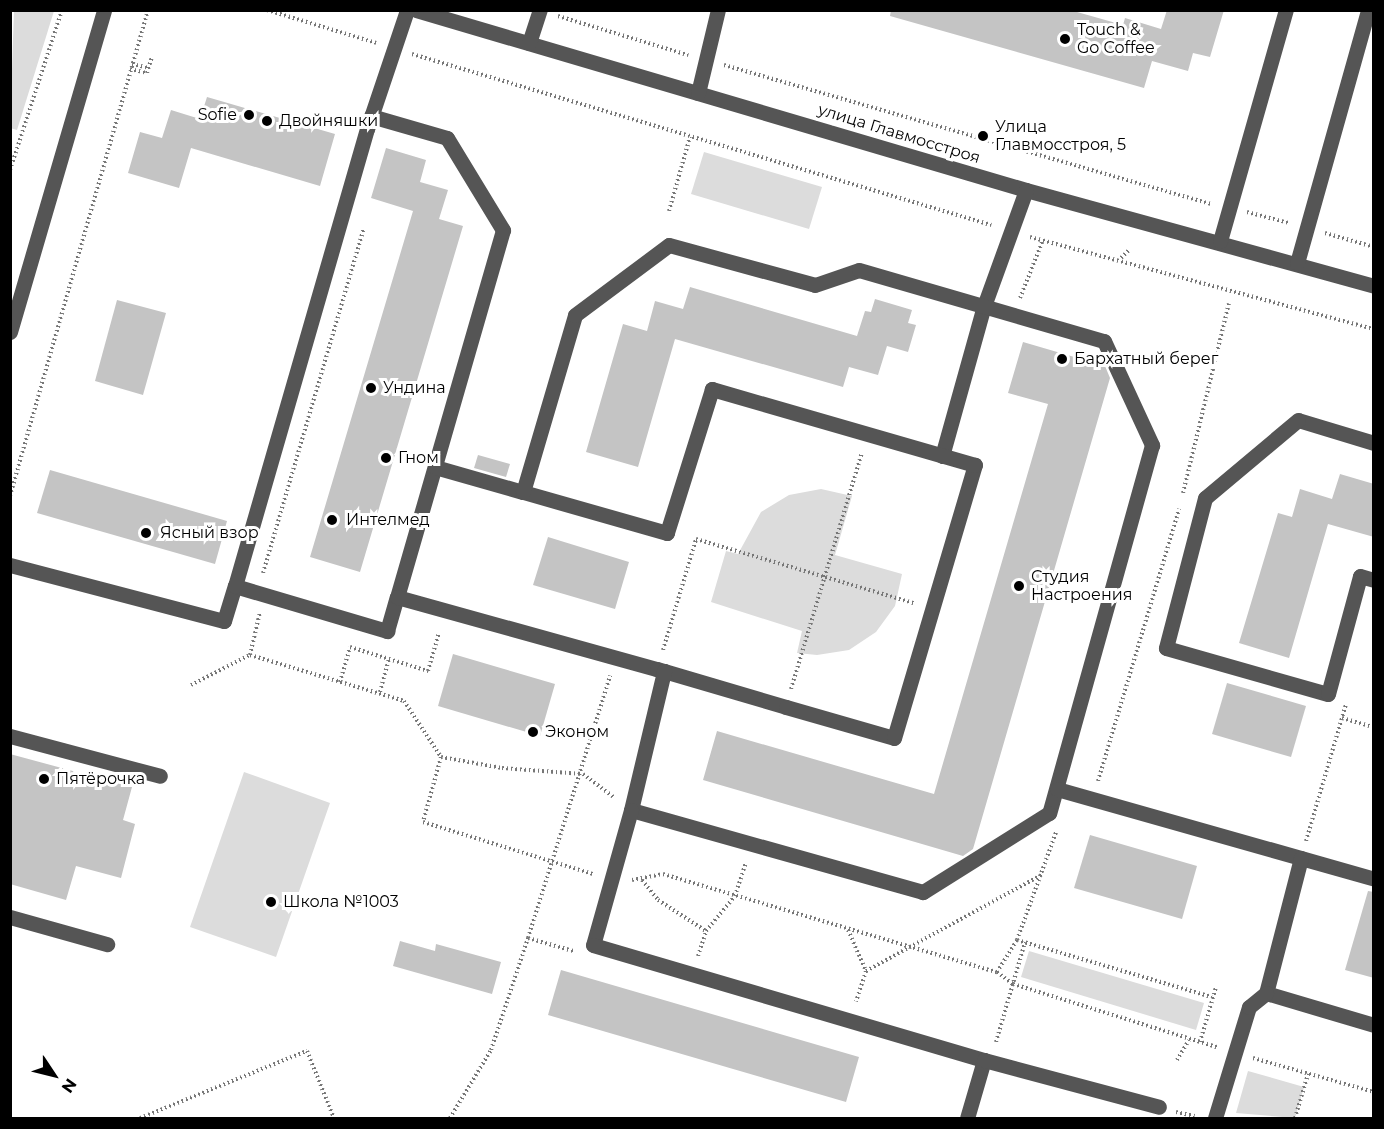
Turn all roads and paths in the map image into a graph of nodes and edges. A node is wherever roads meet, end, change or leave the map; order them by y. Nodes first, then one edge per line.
1 (62, 10) edge
2 (104, 10) edge
3 (148, 10) edge
4 (267, 10) edge
5 (407, 10) edge
6 (416, 10) edge
7 (718, 10) edge
8 (1286, 10) edge
9 (1368, 10) edge
10 (540, 11) edge
11 (529, 43) junction
12 (394, 48) junction
13 (152, 57) dead end
14 (704, 59) junction
15 (131, 67) junction
16 (698, 93) junction
17 (371, 116) junction
18 (690, 137) junction
19 (10, 170) edge
20 (1026, 190) junction
21 (1229, 208) junction
22 (669, 211) dead end
23 (10, 228) edge
24 (364, 228) dead end
25 (1307, 228) junction
26 (1013, 231) junction
27 (10, 234) edge
28 (1043, 240) junction
29 (1220, 241) junction
30 (1374, 247) edge
31 (1129, 250) dead end
32 (1121, 258) junction
33 (1297, 263) junction
34 (1374, 286) edge
35 (1229, 303) dead end
36 (984, 306) junction
37 (1014, 314) junction
38 (1374, 329) edge
39 (10, 332) edge
40 (1374, 442) edge
41 (861, 453) dead end
42 (942, 456) junction
43 (435, 467) junction
44 (523, 492) junction
45 (1182, 495) dead end
46 (10, 496) edge
47 (1179, 507) dead end
48 (10, 566) edge
49 (825, 577) junction
50 (261, 579) dead end
51 (1374, 580) edge
52 (235, 586) junction
53 (398, 597) junction
54 (908, 602) dead end
55 (261, 617) dead end
56 (439, 633) dead end
57 (250, 655) junction
58 (388, 659) junction
59 (599, 669) dead end
60 (660, 670) junction
61 (340, 682) junction
62 (191, 685) dead end
63 (380, 692) junction
64 (1347, 703) dead end
65 (786, 707) junction
66 (1342, 718) junction
67 (1374, 727) edge
68 (10, 736) edge
69 (441, 757) junction
70 (583, 774) junction
71 (160, 776) dead end
72 (1057, 789) junction
73 (1094, 800) junction
74 (631, 810) junction
75 (1301, 858) junction
76 (747, 860) dead end
77 (552, 861) junction
78 (1374, 879) edge
79 (642, 880) junction
80 (613, 881) junction
81 (735, 896) junction
82 (10, 918) edge
83 (848, 930) junction
84 (706, 931) junction
85 (528, 938) junction
86 (1017, 940) junction
87 (1025, 942) junction
88 (107, 944) dead end
89 (910, 948) junction
90 (583, 954) dead end
91 (866, 971) junction
92 (996, 972) junction
93 (693, 975) junction
94 (1013, 984) junction
95 (1216, 987) dead end
96 (1266, 993) junction
97 (1212, 997) junction
98 (849, 1021) junction
99 (1374, 1025) edge
100 (1189, 1040) junction
101 (1200, 1042) junction
102 (1235, 1052) junction
103 (984, 1060) junction
104 (1177, 1060) dead end
105 (1308, 1074) junction
106 (1374, 1092) edge
107 (1159, 1107) joint
108 (140, 1119) edge
109 (334, 1119) edge
110 (450, 1119) edge
111 (967, 1119) edge
112 (1205, 1119) edge
113 (1215, 1119) edge
114 (1296, 1119) edge

1 - 19 path
2 - 39 street
3 - 15 path
4 - 12 path
5 - 12 street
6 - 11 street, улица Главмосстроя
7 - 14 street
8 - 21 street
9 - 25 street
10 - 11 street
10 - 14 path
11 - 16 street, улица Главмосстроя
12 - 17 street
12 - 18 path
13 - 15 path
14 - 16 street
14 - 21 path
15 - 46 path
16 - 20 street, улица Главмосстроя
17 - 43 street
17 - 52 street
18 - 22 path
18 - 26 path
20 - 26 street
20 - 29 street, улица Главмосстроя
21 - 25 path
21 - 29 street
23 - 27 path
24 - 50 path
25 - 30 path
25 - 33 street
26 - 28 path
26 - 36 street
28 - 32 path
28 - 37 path
29 - 33 street, улица Главмосстроя
31 - 32 path
32 - 38 path
33 - 34 street, улица Главмосстроя
35 - 45 path
36 - 37 street
36 - 42 street
36 - 44 street
37 - 72 street
40 - 51 street
41 - 49 path
42 - 44 street
42 - 65 street
43 - 44 street
43 - 53 street
47 - 73 path
48 - 52 street
49 - 54 path
49 - 60 path
49 - 65 path
52 - 53 street
53 - 60 street
55 - 57 path
56 - 58 path
57 - 61 path
57 - 62 path
58 - 61 path
58 - 63 path
59 - 70 path
60 - 65 street
60 - 74 street
61 - 63 path
63 - 69 path
64 - 66 path
66 - 67 path
66 - 75 path
68 - 71 street
69 - 70 path
69 - 77 path
70 - 74 path
70 - 77 path
72 - 73 street
72 - 74 street
73 - 75 street
74 - 80 street
75 - 78 street
75 - 96 street
76 - 81 path
77 - 80 path
77 - 85 path
79 - 80 path
79 - 81 path
79 - 84 path
80 - 93 street
81 - 83 path
81 - 84 path
82 - 88 street
83 - 89 path
83 - 91 path
84 - 93 path
85 - 90 path
85 - 110 path
86 - 87 path
86 - 89 path
86 - 92 path
87 - 94 path
87 - 97 path
89 - 91 path
89 - 92 path
91 - 98 path
92 - 94 path
93 - 98 street
94 - 100 path
94 - 103 path
95 - 97 path
96 - 99 street
96 - 102 street
97 - 101 path
98 - 103 street
100 - 101 path
100 - 104 path
101 - 102 path
102 - 105 path
102 - 113 street
103 - 107 street
103 - 111 street
105 - 106 path
105 - 114 path
107 - 112 path
108 - 109 path

